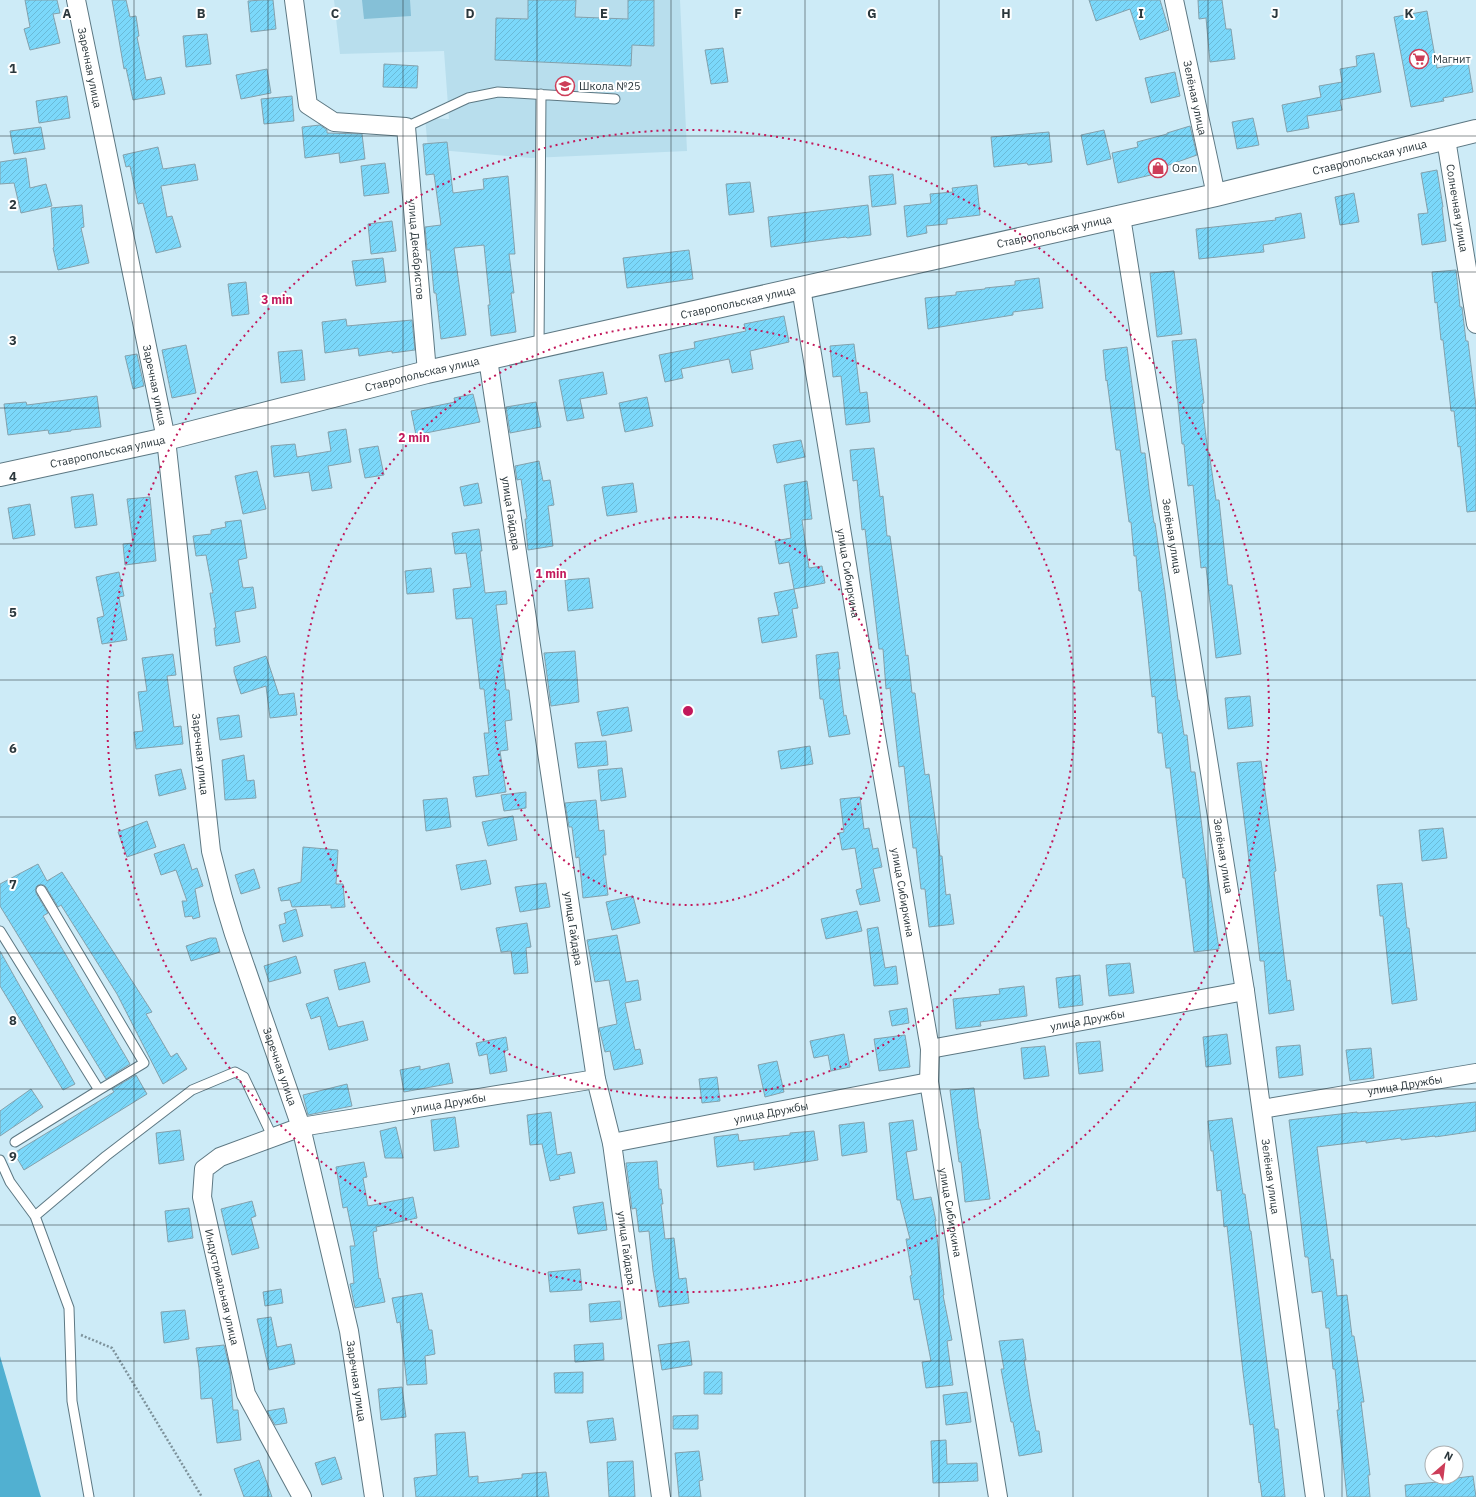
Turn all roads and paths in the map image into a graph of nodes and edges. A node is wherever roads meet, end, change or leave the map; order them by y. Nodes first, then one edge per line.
1 (76, 0) edge
2 (294, 0) edge
3 (1174, 0) edge
4 (541, 94) junction
5 (615, 99) dead end
6 (406, 127) junction
7 (1476, 131) edge
8 (1446, 138) junction
9 (1216, 195) junction
10 (1121, 217) junction
11 (801, 288) junction
12 (1476, 324) edge
13 (539, 347) junction
14 (488, 359) junction
15 (426, 372) junction
16 (166, 439) junction
17 (0, 475) edge
18 (41, 890) dead end
19 (0, 931) edge
20 (1245, 991) junction
21 (930, 1049) junction
22 (1476, 1073) edge
23 (596, 1079) junction
24 (929, 1082) junction
25 (99, 1090) junction
26 (1262, 1109) junction
27 (300, 1127) junction
28 (273, 1138) junction
29 (15, 1142) dead end
30 (612, 1143) junction
31 (0, 1160) edge
32 (35, 1216) junction
33 (70, 1331) junction
34 (89, 1497) edge
35 (202, 1497) edge
36 (302, 1497) edge
37 (374, 1497) edge
38 (661, 1497) edge
39 (998, 1497) edge
40 (1315, 1497) edge

1 - 16 street, Заречная улица
2 - 6 street
3 - 9 street, Зелёная улица
4 - 5 lane
4 - 6 lane
4 - 13 lane
6 - 15 street, улица Декабристов
7 - 8 main road, Ставропольская улица
8 - 9 main road, Ставропольская улица
8 - 12 street, Солнечная улица
9 - 10 main road, Ставропольская улица
10 - 11 main road, Ставропольская улица
10 - 20 street, Зелёная улица
11 - 13 main road, Ставропольская улица
11 - 21 street, улица Сибиркина
13 - 14 main road, Ставропольская улица
14 - 15 main road, Ставропольская улица
14 - 23 street, улица Гайдара
15 - 16 main road, Ставропольская улица
16 - 17 main road, Ставропольская улица
16 - 27 street, Заречная улица
18 - 25 lane
19 - 25 lane
20 - 21 street, улица Дружбы
20 - 26 street, Зелёная улица
21 - 24 street, улица Сибиркина
22 - 26 street, улица Дружбы
23 - 27 street, улица Дружбы
23 - 30 street, улица Гайдара
24 - 30 street, улица Дружбы
24 - 39 street, улица Сибиркина
25 - 29 lane
26 - 40 street, Зелёная улица
27 - 28 street, Индустриальная улица
27 - 37 street, Заречная улица
28 - 32 lane
28 - 36 street, Индустриальная улица
30 - 38 street, улица Гайдара
31 - 32 lane
32 - 33 lane
33 - 34 lane
33 - 35 path

